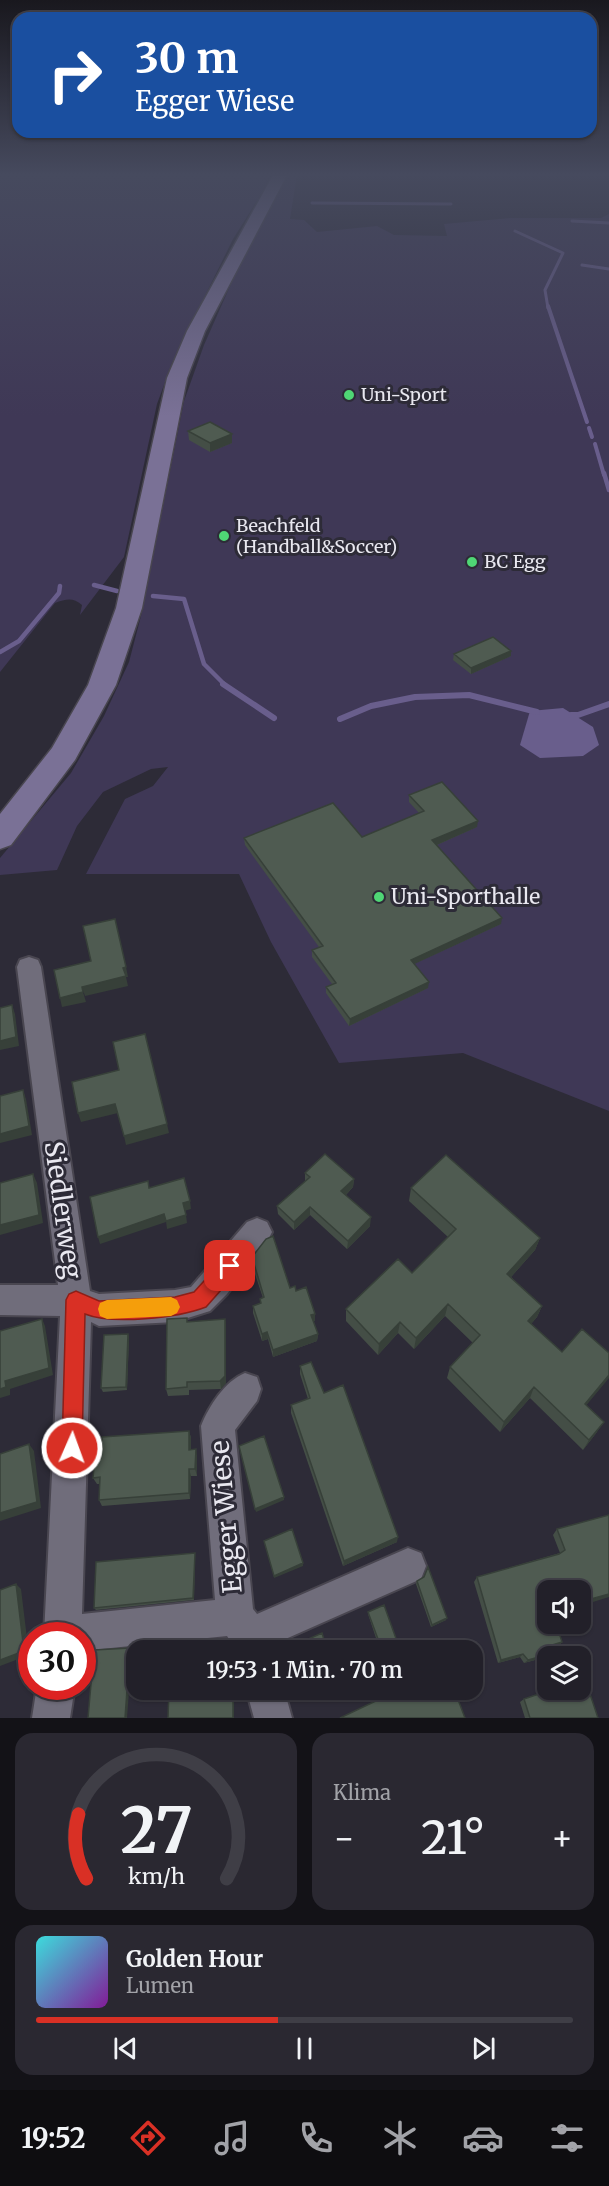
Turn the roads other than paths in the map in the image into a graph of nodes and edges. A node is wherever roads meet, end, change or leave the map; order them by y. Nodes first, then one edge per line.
1 (236, 255) edge
2 (0, 837) edge
3 (29, 967) dead end
4 (257, 1232) dead end
5 (0, 1300) edge
6 (76, 1300) junction
7 (245, 1389) dead end
8 (408, 1566) dead end
9 (64, 1622) edge
10 (96, 1634) edge
11 (247, 1634) edge
12 (54, 1700) edge
13 (268, 1700) edge
14 (51, 1718) edge
15 (273, 1718) edge

1 - 2 main road
3 - 6 street, Siedlerweg
4 - 6 street
5 - 6 street
6 - 9 street, Siedlerweg
7 - 11 street, Egger Wiese
8 - 11 street, Egger Wiese
10 - 11 street, Egger Wiese
12 - 14 street
13 - 15 street

